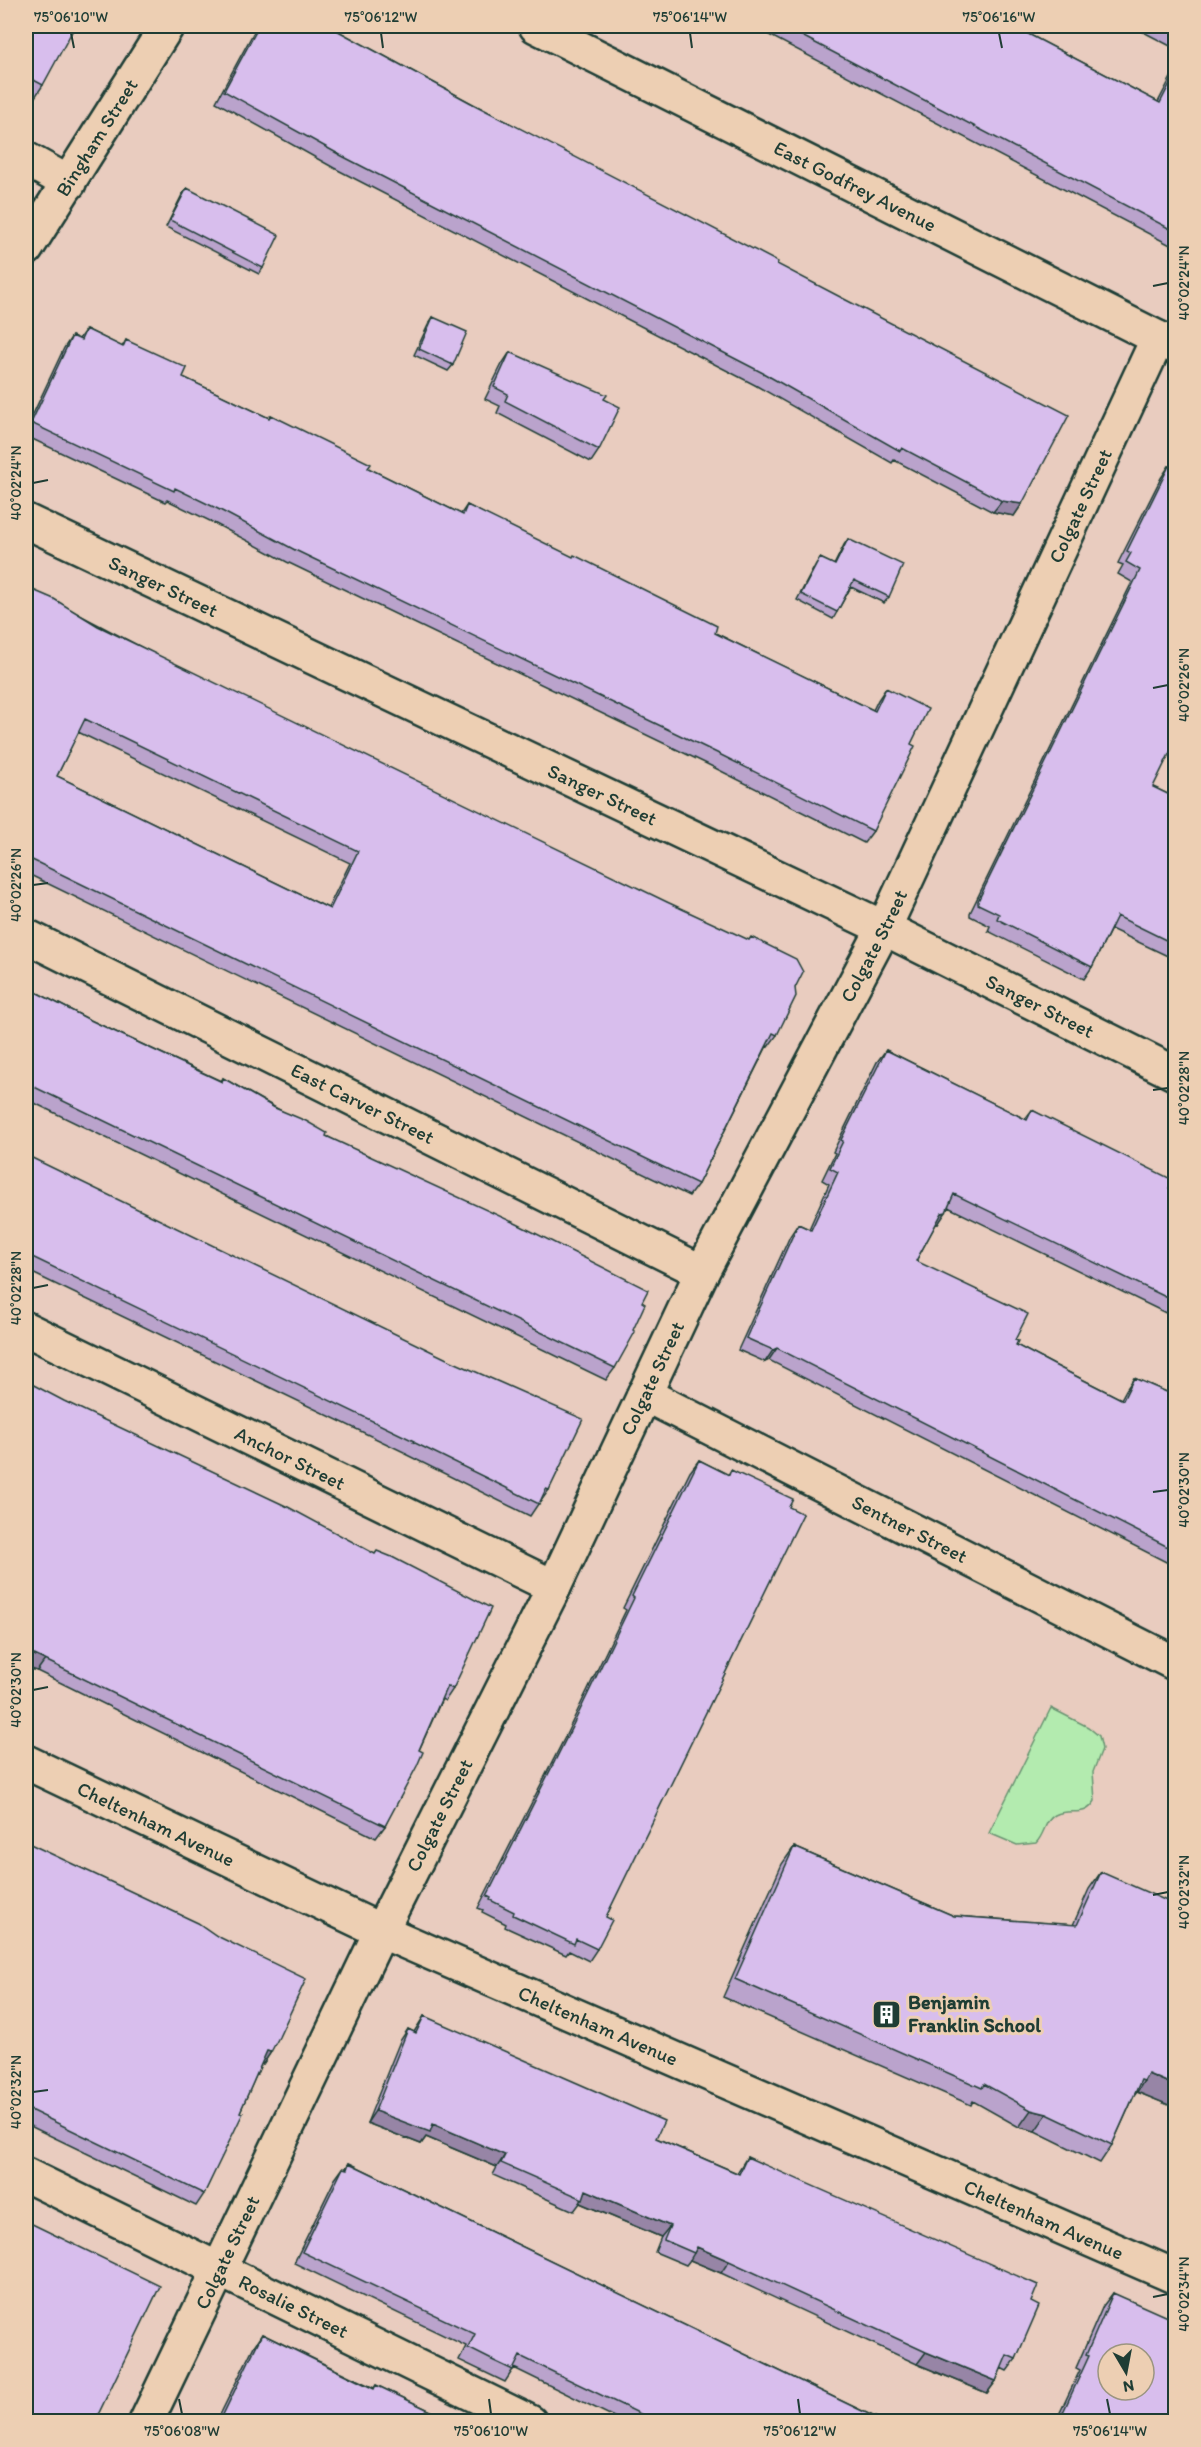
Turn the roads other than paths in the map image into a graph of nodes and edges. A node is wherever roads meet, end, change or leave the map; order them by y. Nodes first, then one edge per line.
1 (167, 26) edge
2 (536, 26) edge
3 (26, 159) edge
4 (69, 183) junction
5 (26, 249) edge
6 (1167, 342) edge
7 (26, 521) edge
8 (884, 928) junction
9 (26, 936) edge
10 (1176, 1074) edge
11 (702, 1272) junction
12 (26, 1329) edge
13 (644, 1394) junction
14 (554, 1587) junction
15 (1176, 1664) edge
16 (26, 1762) edge
17 (381, 1931) junction
18 (26, 2175) edge
19 (217, 2268) junction
20 (1176, 2277) edge
21 (146, 2421) edge
22 (530, 2421) edge

1 - 4 street, Bingham Street
2 - 6 street, East Godfrey Avenue
3 - 4 street
4 - 5 street, Bingham Street
6 - 8 street, Colgate Street
7 - 8 street, Sanger Street
8 - 10 street, Sanger Street
8 - 11 street, Colgate Street
9 - 11 street, East Carver Street
11 - 13 street, Colgate Street
12 - 14 street, Anchor Street
13 - 14 street, Colgate Street
13 - 15 street, Sentner Street
14 - 17 street, Colgate Street
16 - 17 street, Cheltenham Avenue
17 - 19 street, Colgate Street
17 - 20 street, Cheltenham Avenue
18 - 19 street, Rosalie Street
19 - 21 street, Colgate Street
19 - 22 street, Rosalie Street

